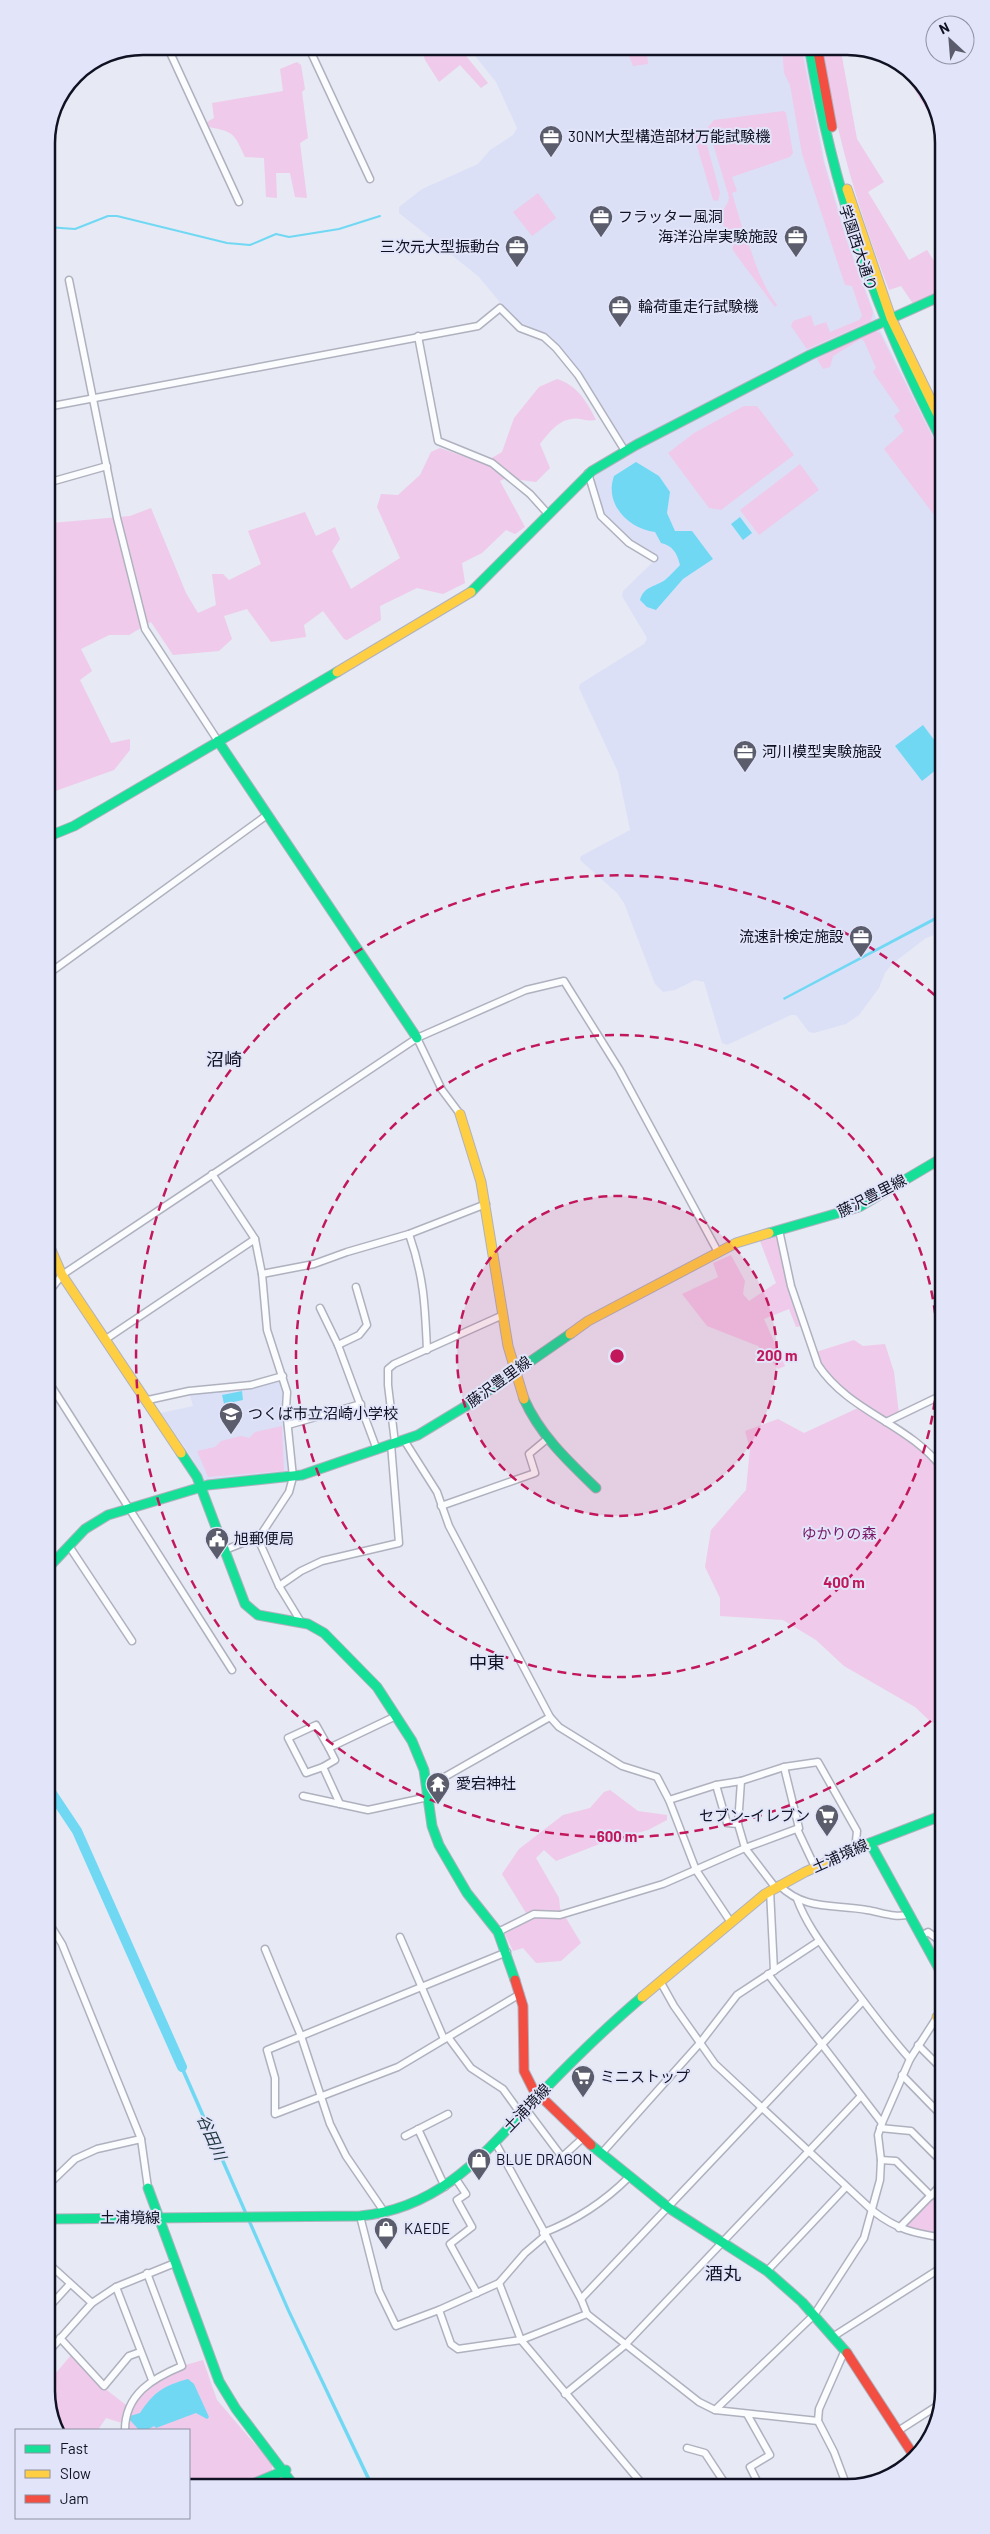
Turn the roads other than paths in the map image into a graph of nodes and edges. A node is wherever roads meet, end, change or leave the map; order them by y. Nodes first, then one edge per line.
1 (171, 55) edge
2 (312, 55) edge
3 (810, 55) edge
4 (818, 55) edge
5 (370, 179) dead end
6 (239, 202) dead end
7 (69, 280) dead end
8 (935, 299) edge
9 (887, 320) junction
10 (418, 336) junction
11 (94, 398) junction
12 (55, 405) edge
13 (935, 410) edge
14 (935, 426) edge
15 (626, 451) junction
16 (107, 466) junction
17 (588, 474) junction
18 (55, 481) edge
19 (548, 514) junction
20 (654, 558) dead end
21 (218, 741) junction
22 (268, 815) junction
23 (55, 834) edge
24 (55, 969) edge
25 (418, 1038) junction
26 (460, 1114) joint
27 (935, 1162) edge
28 (212, 1174) junction
29 (486, 1204) junction
30 (778, 1230) junction
31 (409, 1234) junction
32 (255, 1239) junction
33 (718, 1252) junction
34 (55, 1263) edge
35 (262, 1274) junction
36 (62, 1275) junction
37 (55, 1284) edge
38 (356, 1287) dead end
39 (320, 1308) dead end
40 (503, 1315) junction
41 (106, 1339) junction
42 (338, 1345) junction
43 (427, 1350) junction
44 (513, 1372) junction
45 (283, 1376) junction
46 (55, 1392) edge
47 (935, 1398) edge
48 (148, 1400) junction
49 (361, 1404) junction
50 (886, 1422) junction
51 (288, 1425) junction
52 (548, 1439) junction
53 (397, 1442) junction
54 (377, 1450) junction
55 (935, 1459) edge
56 (293, 1477) junction
57 (200, 1487) junction
58 (596, 1488) dead end
59 (441, 1506) junction
60 (129, 1509) junction
61 (260, 1536) junction
62 (69, 1546) junction
63 (225, 1550) junction
64 (55, 1561) edge
65 (279, 1586) junction
66 (301, 1622) junction
67 (132, 1641) dead end
68 (232, 1670) dead end
69 (396, 1716) junction
70 (550, 1717) junction
71 (329, 1748) junction
72 (323, 1767) junction
73 (784, 1767) junction
74 (741, 1780) junction
75 (716, 1785) junction
76 (427, 1787) junction
77 (302, 1796) dead end
78 (428, 1797) junction
79 (669, 1800) junction
80 (340, 1804) junction
81 (935, 1818) edge
82 (738, 1824) junction
83 (797, 1829) junction
84 (870, 1843) junction
85 (860, 1847) junction
86 (745, 1848) junction
87 (815, 1866) junction
88 (696, 1870) junction
89 (774, 1888) junction
90 (797, 1899) junction
91 (909, 1914) junction
92 (730, 1921) junction
93 (498, 1932) junction
94 (55, 1933) edge
95 (921, 1936) junction
96 (400, 1937) dead end
97 (935, 1937) edge
98 (819, 1941) junction
99 (265, 1949) dead end
100 (507, 1952) junction
101 (935, 1961) edge
102 (771, 1972) junction
103 (660, 1981) junction
104 (422, 1986) junction
105 (520, 1994) junction
106 (863, 2001) junction
107 (935, 2026) edge
108 (301, 2036) junction
109 (446, 2038) junction
110 (700, 2043) junction
111 (820, 2045) junction
112 (918, 2045) junction
113 (910, 2059) junction
114 (935, 2062) edge
115 (902, 2075) junction
116 (540, 2095) junction
117 (861, 2096) junction
118 (322, 2098) junction
119 (761, 2109) junction
120 (935, 2109) edge
121 (524, 2112) junction
122 (448, 2114) dead end
123 (881, 2125) junction
124 (418, 2129) junction
125 (405, 2136) dead end
126 (584, 2137) junction
127 (141, 2139) junction
128 (495, 2142) junction
129 (808, 2151) junction
130 (601, 2154) junction
131 (935, 2155) edge
132 (881, 2160) junction
133 (629, 2177) junction
134 (55, 2178) edge
135 (456, 2179) junction
136 (444, 2187) junction
137 (846, 2187) junction
138 (148, 2188) joint
139 (935, 2192) edge
140 (931, 2196) junction
141 (669, 2208) junction
142 (873, 2211) junction
143 (385, 2213) junction
144 (360, 2216) junction
145 (158, 2218) junction
146 (55, 2219) edge
147 (900, 2228) junction
148 (544, 2235) junction
149 (935, 2237) edge
150 (722, 2241) junction
151 (175, 2263) junction
152 (55, 2269) edge
153 (767, 2271) junction
154 (146, 2272) junction
155 (935, 2272) edge
156 (499, 2283) junction
157 (70, 2284) junction
158 (116, 2287) junction
159 (477, 2293) junction
160 (581, 2299) junction
161 (55, 2301) edge
162 (92, 2303) junction
163 (440, 2310) junction
164 (587, 2314) junction
165 (814, 2315) junction
166 (834, 2336) junction
167 (60, 2338) junction
168 (521, 2340) junction
169 (55, 2344) edge
170 (624, 2346) junction
171 (844, 2350) junction
172 (140, 2352) junction
173 (152, 2380) junction
174 (565, 2394) junction
175 (933, 2409) edge
176 (715, 2410) junction
177 (747, 2414) junction
178 (818, 2421) junction
179 (125, 2429) edge
180 (898, 2431) junction
181 (687, 2448) dead end
182 (911, 2451) edge
183 (286, 2470) junction
184 (264, 2479) edge
185 (291, 2479) edge
186 (638, 2479) edge
187 (722, 2479) edge
188 (756, 2479) edge
189 (844, 2479) edge

1 - 6 street
2 - 5 street
3 - 9 main road, 学園西大通り
4 - 9 main road, 学園西大通り
7 - 11 street
8 - 9 main road
9 - 13 main road, 学園西大通り
9 - 14 main road, 学園西大通り
9 - 15 main road
10 - 11 street
10 - 15 street
10 - 19 street
11 - 12 street
11 - 16 street
15 - 17 main road
16 - 18 street
16 - 21 street
17 - 19 main road
17 - 20 street
19 - 21 main road
21 - 22 main road
21 - 23 main road
22 - 24 street
22 - 25 main road
25 - 26 street
25 - 28 street
25 - 33 street
26 - 29 main road
27 - 30 main road, 藤沢豊里線
28 - 32 street
28 - 36 street
29 - 31 street
29 - 40 main road
30 - 33 main road, 藤沢豊里線
30 - 50 street
31 - 35 street
31 - 43 street
32 - 35 street
32 - 41 street
33 - 44 main road, 藤沢豊里線
34 - 36 main road
35 - 45 street
36 - 37 street
36 - 41 main road
38 - 42 street
39 - 42 street
40 - 43 street
40 - 44 main road
41 - 48 main road
42 - 49 street
43 - 53 street
44 - 52 main road
44 - 53 main road, 藤沢豊里線
45 - 48 street
45 - 51 street
46 - 60 street
47 - 50 street
48 - 57 main road
49 - 51 street
49 - 54 street
50 - 55 street
51 - 56 street
52 - 58 main road
52 - 59 street
53 - 54 main road, 藤沢豊里線
53 - 59 street
53 - 65 street
54 - 56 main road, 藤沢豊里線
56 - 57 main road, 藤沢豊里線
56 - 61 street
57 - 60 main road, 藤沢豊里線
57 - 63 main road
59 - 70 street
60 - 62 main road, 藤沢豊里線
60 - 68 street
61 - 63 street
61 - 65 street
62 - 64 main road, 藤沢豊里線
62 - 67 street
63 - 66 main road
65 - 66 street
66 - 69 main road
69 - 71 street
69 - 76 main road
70 - 76 street
70 - 79 street
71 - 72 street
71 - 72 street
72 - 80 street
73 - 74 street
73 - 83 street
73 - 85 street
74 - 75 street
74 - 82 street
75 - 79 street
75 - 82 street
76 - 78 main road
77 - 80 street
78 - 80 street
78 - 93 main road
79 - 88 street
81 - 84 main road, 土浦境線
82 - 86 street
83 - 86 street
83 - 87 street
84 - 85 main road, 土浦境線
84 - 91 main road
85 - 87 main road, 土浦境線
86 - 88 street
86 - 89 street
87 - 89 main road, 土浦境線
88 - 92 street
88 - 93 street
89 - 90 street
89 - 92 main road, 土浦境線
89 - 102 street
90 - 91 street
90 - 98 street
91 - 95 main road
92 - 103 main road, 土浦境線
93 - 100 main road
94 - 127 street
95 - 97 street
95 - 101 main road
96 - 104 street
98 - 102 street
98 - 106 street
99 - 108 street
100 - 104 street
100 - 105 main road
102 - 110 street
102 - 111 street
103 - 110 street
103 - 116 main road, 土浦境線
104 - 108 street
104 - 109 street
105 - 109 street
105 - 116 main road
106 - 111 street
106 - 113 street
107 - 112 street
108 - 118 street
108 - 118 street
109 - 118 street
109 - 121 street
110 - 119 street
110 - 130 street
111 - 117 street
111 - 119 street
112 - 113 street
112 - 114 street
113 - 115 street
115 - 120 street
115 - 123 street
116 - 121 main road, 土浦境線
116 - 126 main road
117 - 123 street
117 - 129 street
118 - 143 street
119 - 129 street
119 - 141 street
121 - 126 street
121 - 128 main road, 土浦境線
122 - 124 street
123 - 131 street
123 - 132 street
124 - 125 street
124 - 136 street
126 - 130 main road
127 - 134 street
127 - 138 street
128 - 135 main road, 土浦境線
128 - 148 street
129 - 137 street
129 - 150 street
130 - 133 main road
132 - 140 street
132 - 142 street
133 - 141 main road
133 - 148 street
135 - 136 main road, 土浦境線
135 - 159 street
136 - 143 main road, 土浦境線
137 - 142 street
137 - 153 street
138 - 145 main road
139 - 140 street
140 - 147 street
141 - 150 main road
141 - 160 street
142 - 147 street
142 - 165 street
143 - 144 main road, 土浦境線
144 - 145 main road, 土浦境線
144 - 163 street
145 - 146 main road, 土浦境線
145 - 151 main road
147 - 149 street
148 - 156 street
148 - 160 street
150 - 153 main road
150 - 170 street
151 - 154 street
151 - 183 main road
152 - 157 street
153 - 165 main road
154 - 158 street
154 - 173 street
155 - 166 street
156 - 159 street
156 - 168 street
157 - 161 street
157 - 162 street
158 - 162 street
158 - 172 street
159 - 163 street
160 - 164 street
162 - 167 street
163 - 168 street
164 - 168 street
164 - 170 street
165 - 166 main road
165 - 176 street
166 - 171 main road
167 - 169 street
167 - 172 street
168 - 174 street
170 - 174 street
170 - 176 street
171 - 178 street
171 - 180 main road
172 - 173 street
173 - 179 street
174 - 186 street
175 - 180 street
176 - 177 street
177 - 178 street
177 - 188 street
178 - 189 street
180 - 182 main road
181 - 187 street
183 - 184 main road
183 - 185 main road

